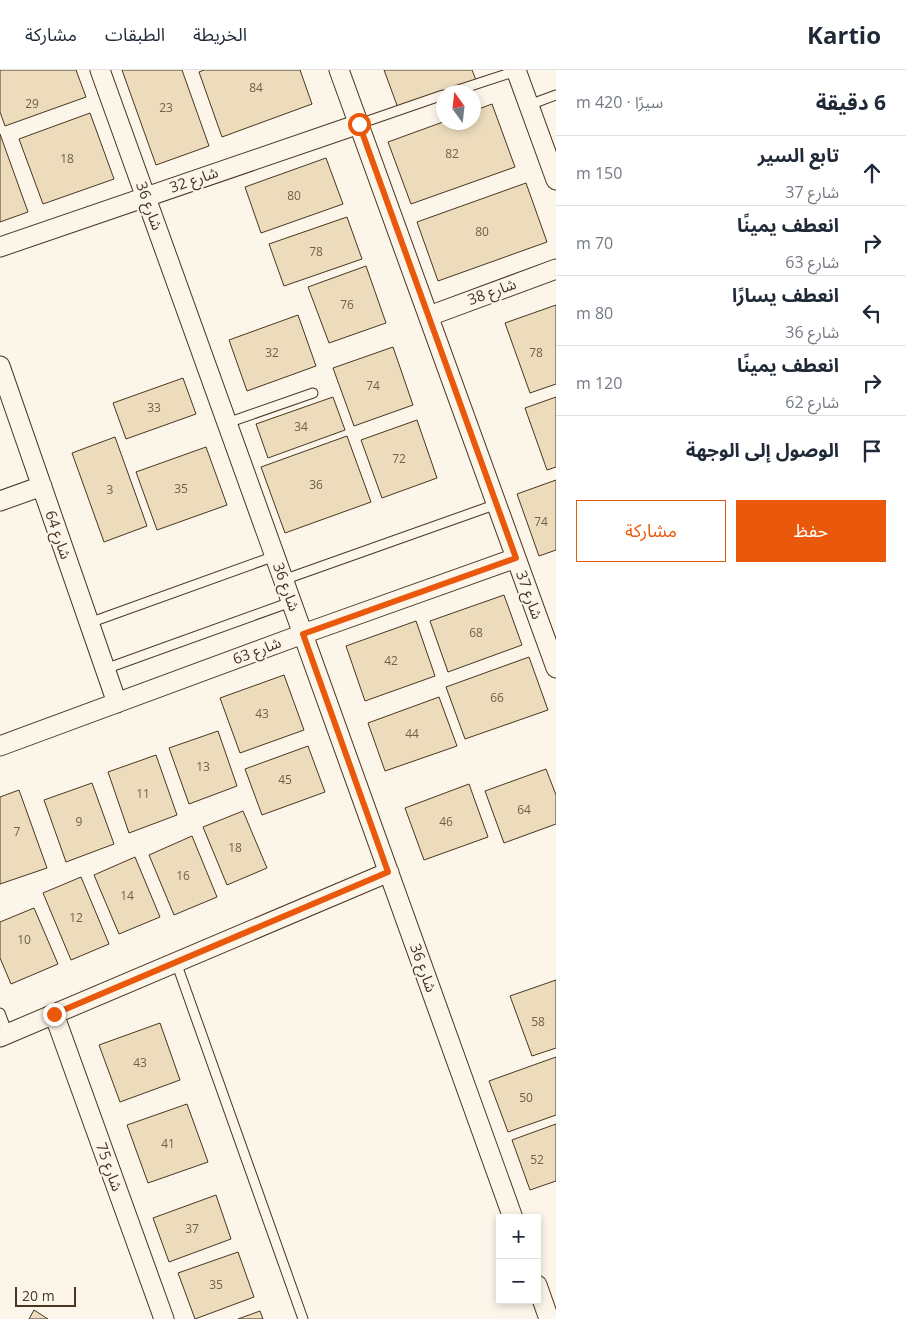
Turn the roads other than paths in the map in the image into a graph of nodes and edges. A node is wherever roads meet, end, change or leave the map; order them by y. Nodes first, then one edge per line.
1 (100, 70) edge
2 (340, 70) edge
3 (516, 70) edge
4 (472, 85) edge
5 (556, 95) edge
6 (436, 98) edge
7 (529, 105) junction
8 (359, 124) junction
9 (556, 180) edge
10 (145, 197) junction
11 (0, 247) edge
12 (556, 269) edge
13 (429, 316) junction
14 (0, 366) edge
15 (313, 393) dead end
16 (227, 423) junction
17 (42, 486) junction
18 (0, 501) edge
19 (497, 504) junction
20 (275, 556) junction
21 (516, 558) junction
22 (283, 580) junction
23 (291, 602) junction
24 (89, 623) junction
25 (303, 634) junction
26 (556, 668) edge
27 (105, 669) junction
28 (117, 703) junction
29 (0, 746) edge
30 (388, 872) junction
31 (176, 962) junction
32 (0, 1013) edge
33 (54, 1014) junction
34 (4, 1036) edge
35 (512, 1214) edge
36 (541, 1296) edge
37 (164, 1319) edge
38 (303, 1319) edge
39 (549, 1319) edge

1 - 10 street, شارع 36
2 - 8 street, شارع 37
3 - 4 lane
3 - 7 street
5 - 7 lane
6 - 8 lane
7 - 9 street
8 - 10 street, شارع 32
8 - 13 street, شارع 37
10 - 11 street, شارع 32
10 - 16 street, شارع 36
12 - 13 street, شارع 38
13 - 19 street, شارع 37
14 - 17 street, شارع 64
15 - 16 lane
16 - 20 street, شارع 36
17 - 18 street
17 - 24 street, شارع 64
19 - 21 street, شارع 37
19 - 22 lane
20 - 22 street, شارع 36
20 - 24 lane
21 - 25 street, شارع 63
21 - 26 street, شارع 37
22 - 23 street, شارع 36
23 - 25 street, شارع 36
23 - 27 lane
24 - 27 street, شارع 64
25 - 28 street, شارع 63
25 - 30 street, شارع 36
27 - 28 street, شارع 64
28 - 29 street, شارع 63
30 - 31 street
30 - 35 street, شارع 36
31 - 33 street
31 - 38 lane
32 - 34 lane
33 - 34 street
33 - 37 street, شارع 75
36 - 39 street

